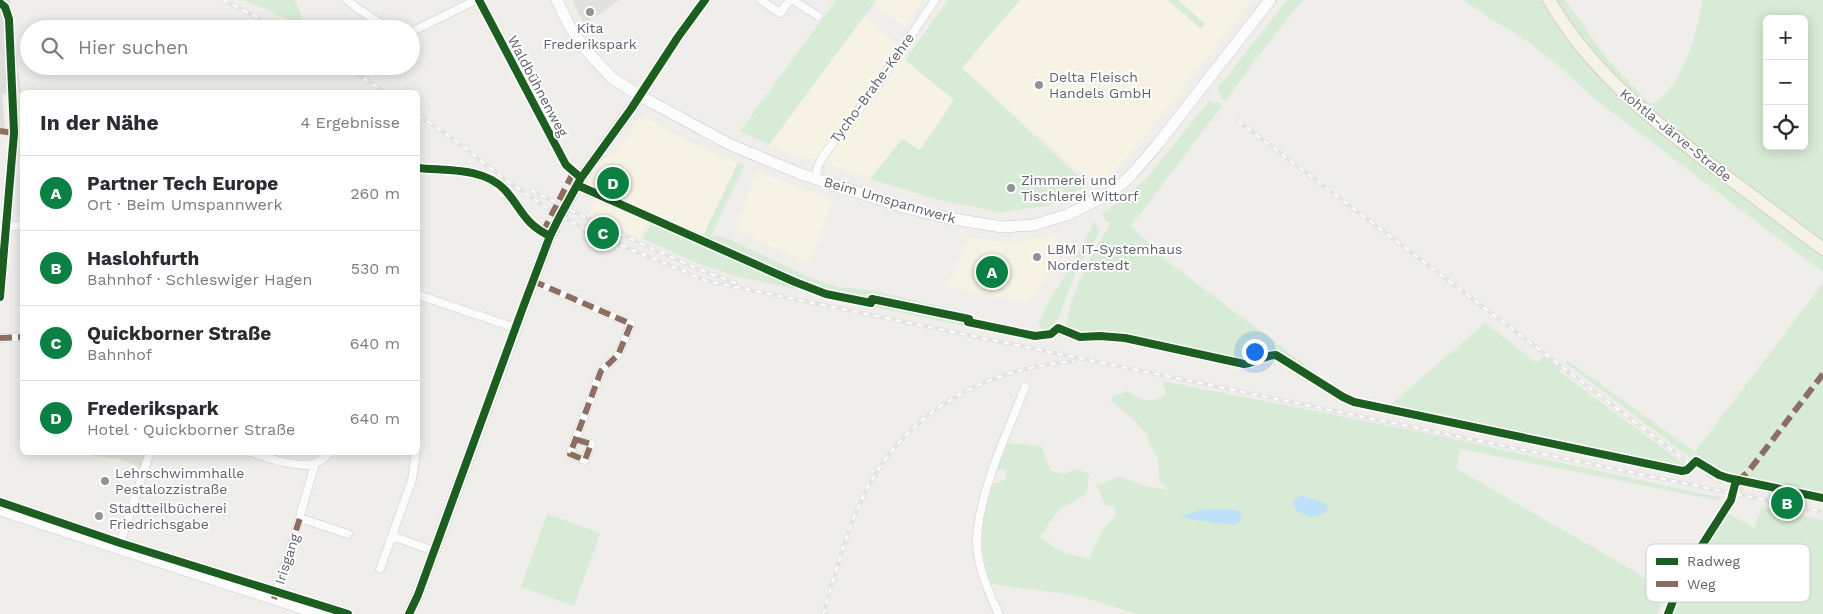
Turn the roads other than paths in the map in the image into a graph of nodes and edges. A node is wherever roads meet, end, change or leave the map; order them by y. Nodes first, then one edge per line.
1 (347, 0) edge
2 (476, 0) edge
3 (557, 0) edge
4 (705, 0) edge
5 (761, 0) edge
6 (791, 0) edge
7 (935, 0) edge
8 (1270, 0) edge
9 (1549, 0) edge
10 (3, 5) edge
11 (818, 16) dead end
12 (375, 20) edge
13 (420, 28) edge
14 (516, 72) dead end
15 (640, 96) junction
16 (18, 133) edge
17 (420, 168) edge
18 (581, 178) junction
19 (816, 180) junction
20 (20, 225) edge
21 (3, 228) edge
22 (550, 236) junction
23 (1823, 249) edge
24 (534, 281) junction
25 (420, 296) edge
26 (0, 297) edge
27 (516, 328) junction
28 (20, 337) edge
29 (0, 338) edge
30 (1025, 387) dead end
31 (575, 438) dead end
32 (149, 455) edge
33 (261, 455) edge
34 (327, 455) edge
35 (416, 455) edge
36 (315, 464) junction
37 (1731, 500) dead end
38 (0, 510) edge
39 (300, 518) junction
40 (348, 534) dead end
41 (392, 536) junction
42 (1703, 544) edge
43 (118, 550) junction
44 (434, 551) junction
45 (380, 569) dead end
46 (418, 595) junction
47 (274, 599) junction
48 (1673, 602) edge
49 (320, 614) edge
50 (409, 614) edge
51 (416, 614) edge
52 (999, 614) edge
53 (1668, 614) edge

1 - 12 street
2 - 13 street
3 - 15 street, Beim Umspannwerk
4 - 15 street
5 - 6 street
6 - 11 street
7 - 19 street, Tycho-Brahe-Kehre
8 - 19 street, Beim Umspannwerk
9 - 23 main road, Kohtla-Järve-Straße
10 - 16 street
14 - 18 street, Waldbühnenweg
15 - 18 street
15 - 19 street, Beim Umspannwerk
16 - 21 street
17 - 22 street
18 - 22 street
20 - 21 street
21 - 26 street
22 - 24 street
24 - 27 street
24 - 31 street
25 - 27 street
27 - 44 street
28 - 29 street
30 - 52 street
32 - 43 street
33 - 36 street
34 - 36 street
35 - 41 street
36 - 39 street, Irisgang
37 - 42 street
38 - 43 street
39 - 40 street, Irisgang
39 - 47 street, Irisgang
41 - 44 street
41 - 45 street
43 - 47 street
44 - 46 street
46 - 50 street
46 - 51 street
47 - 49 street
48 - 53 street

